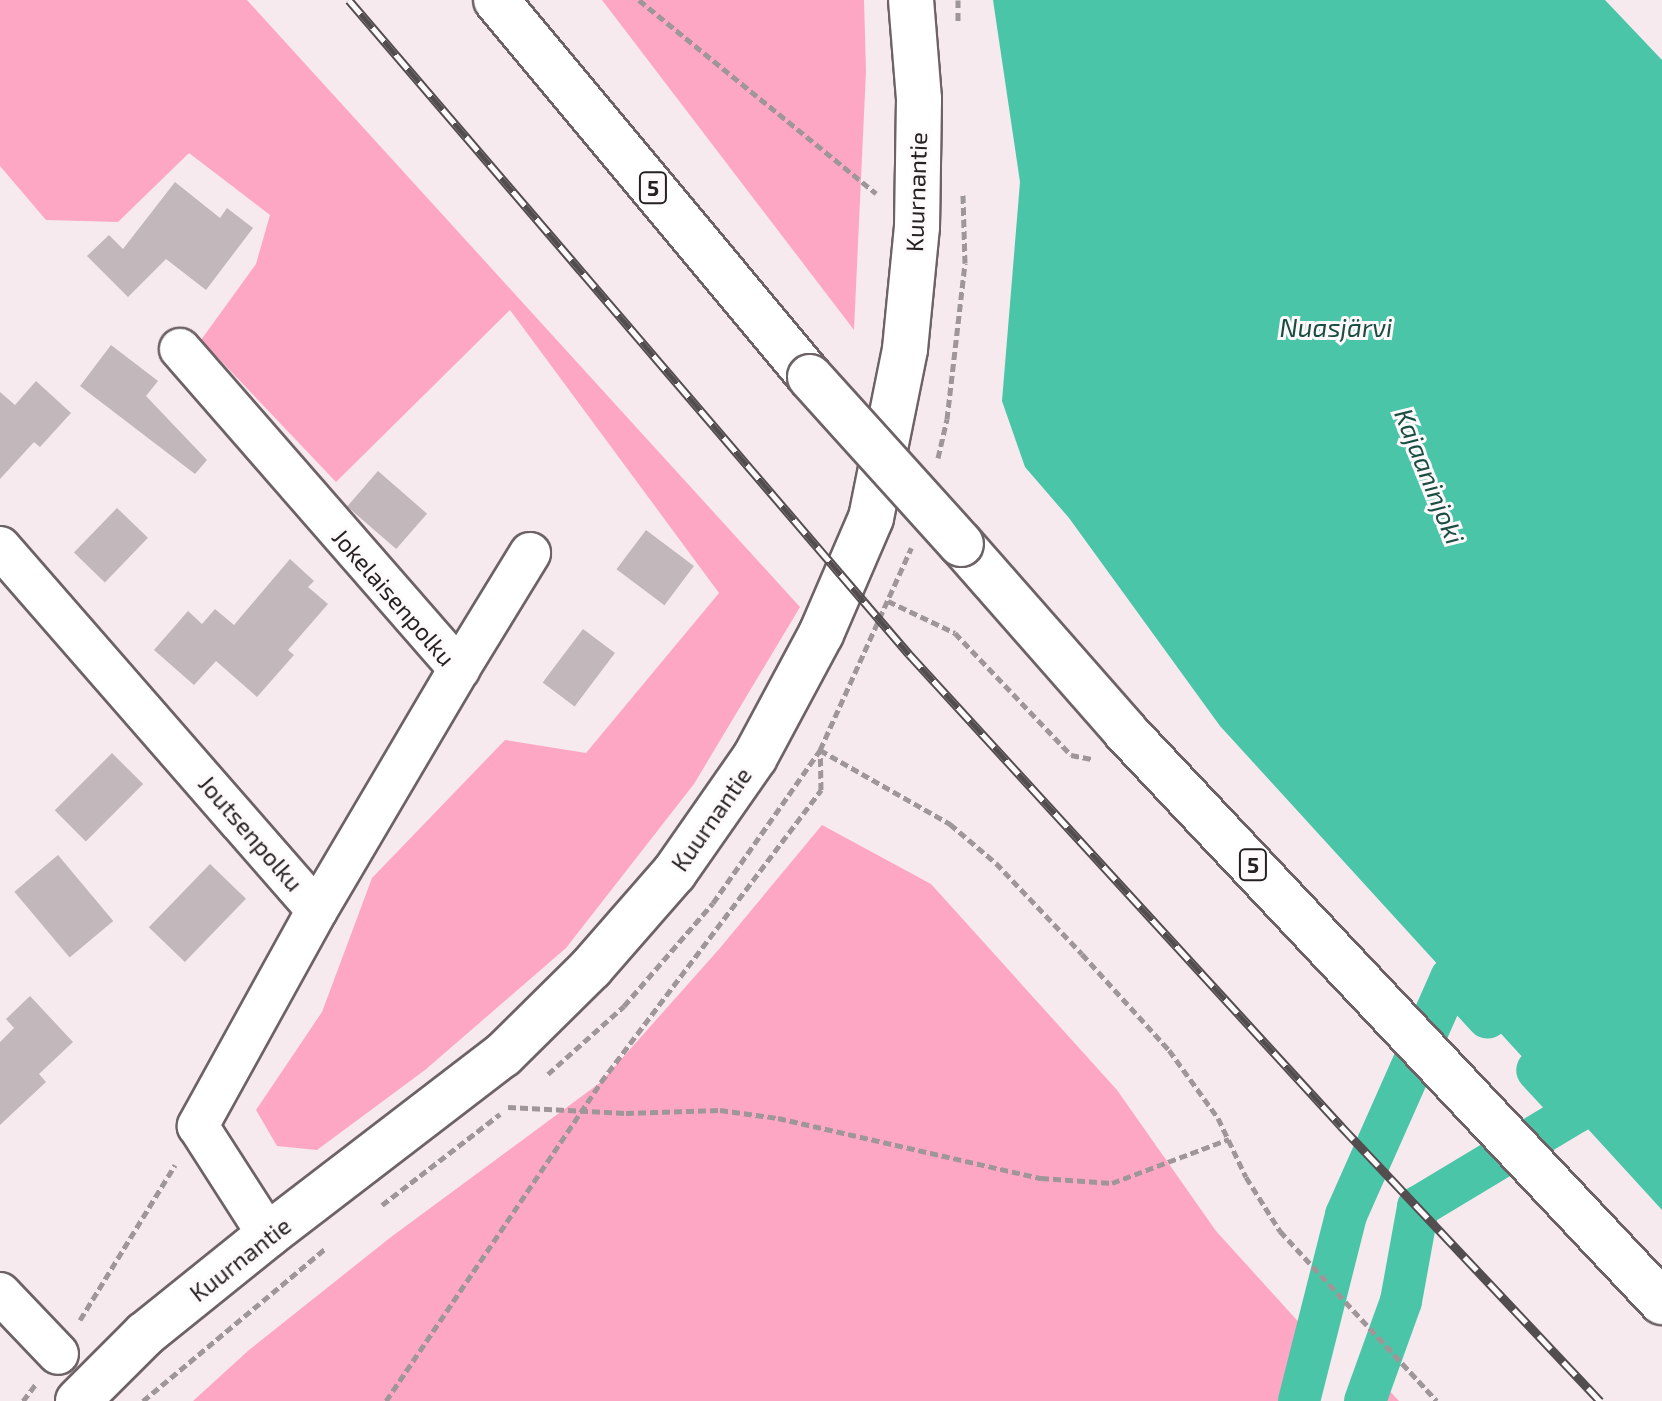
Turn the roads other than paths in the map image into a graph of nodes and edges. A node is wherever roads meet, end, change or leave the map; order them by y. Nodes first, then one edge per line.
1 (496, 0) edge
2 (911, 0) edge
3 (180, 349) dead end
4 (0, 547) edge
5 (530, 553) dead end
6 (459, 669) junction
7 (317, 910) junction
8 (268, 1235) junction
9 (0, 1293) edge
10 (1662, 1302) edge
11 (58, 1354) road end
12 (78, 1401) edge

1 - 10 main road, 5, bridge
2 - 8 main road, Kuurnantie
3 - 6 street, Jokelaisenpolku
4 - 7 street, Joutsenpolku
5 - 6 street
6 - 7 street, Jokelaisenpolku
7 - 8 street, Joutsenpolku
8 - 12 main road, Kuurnantie
9 - 11 street

